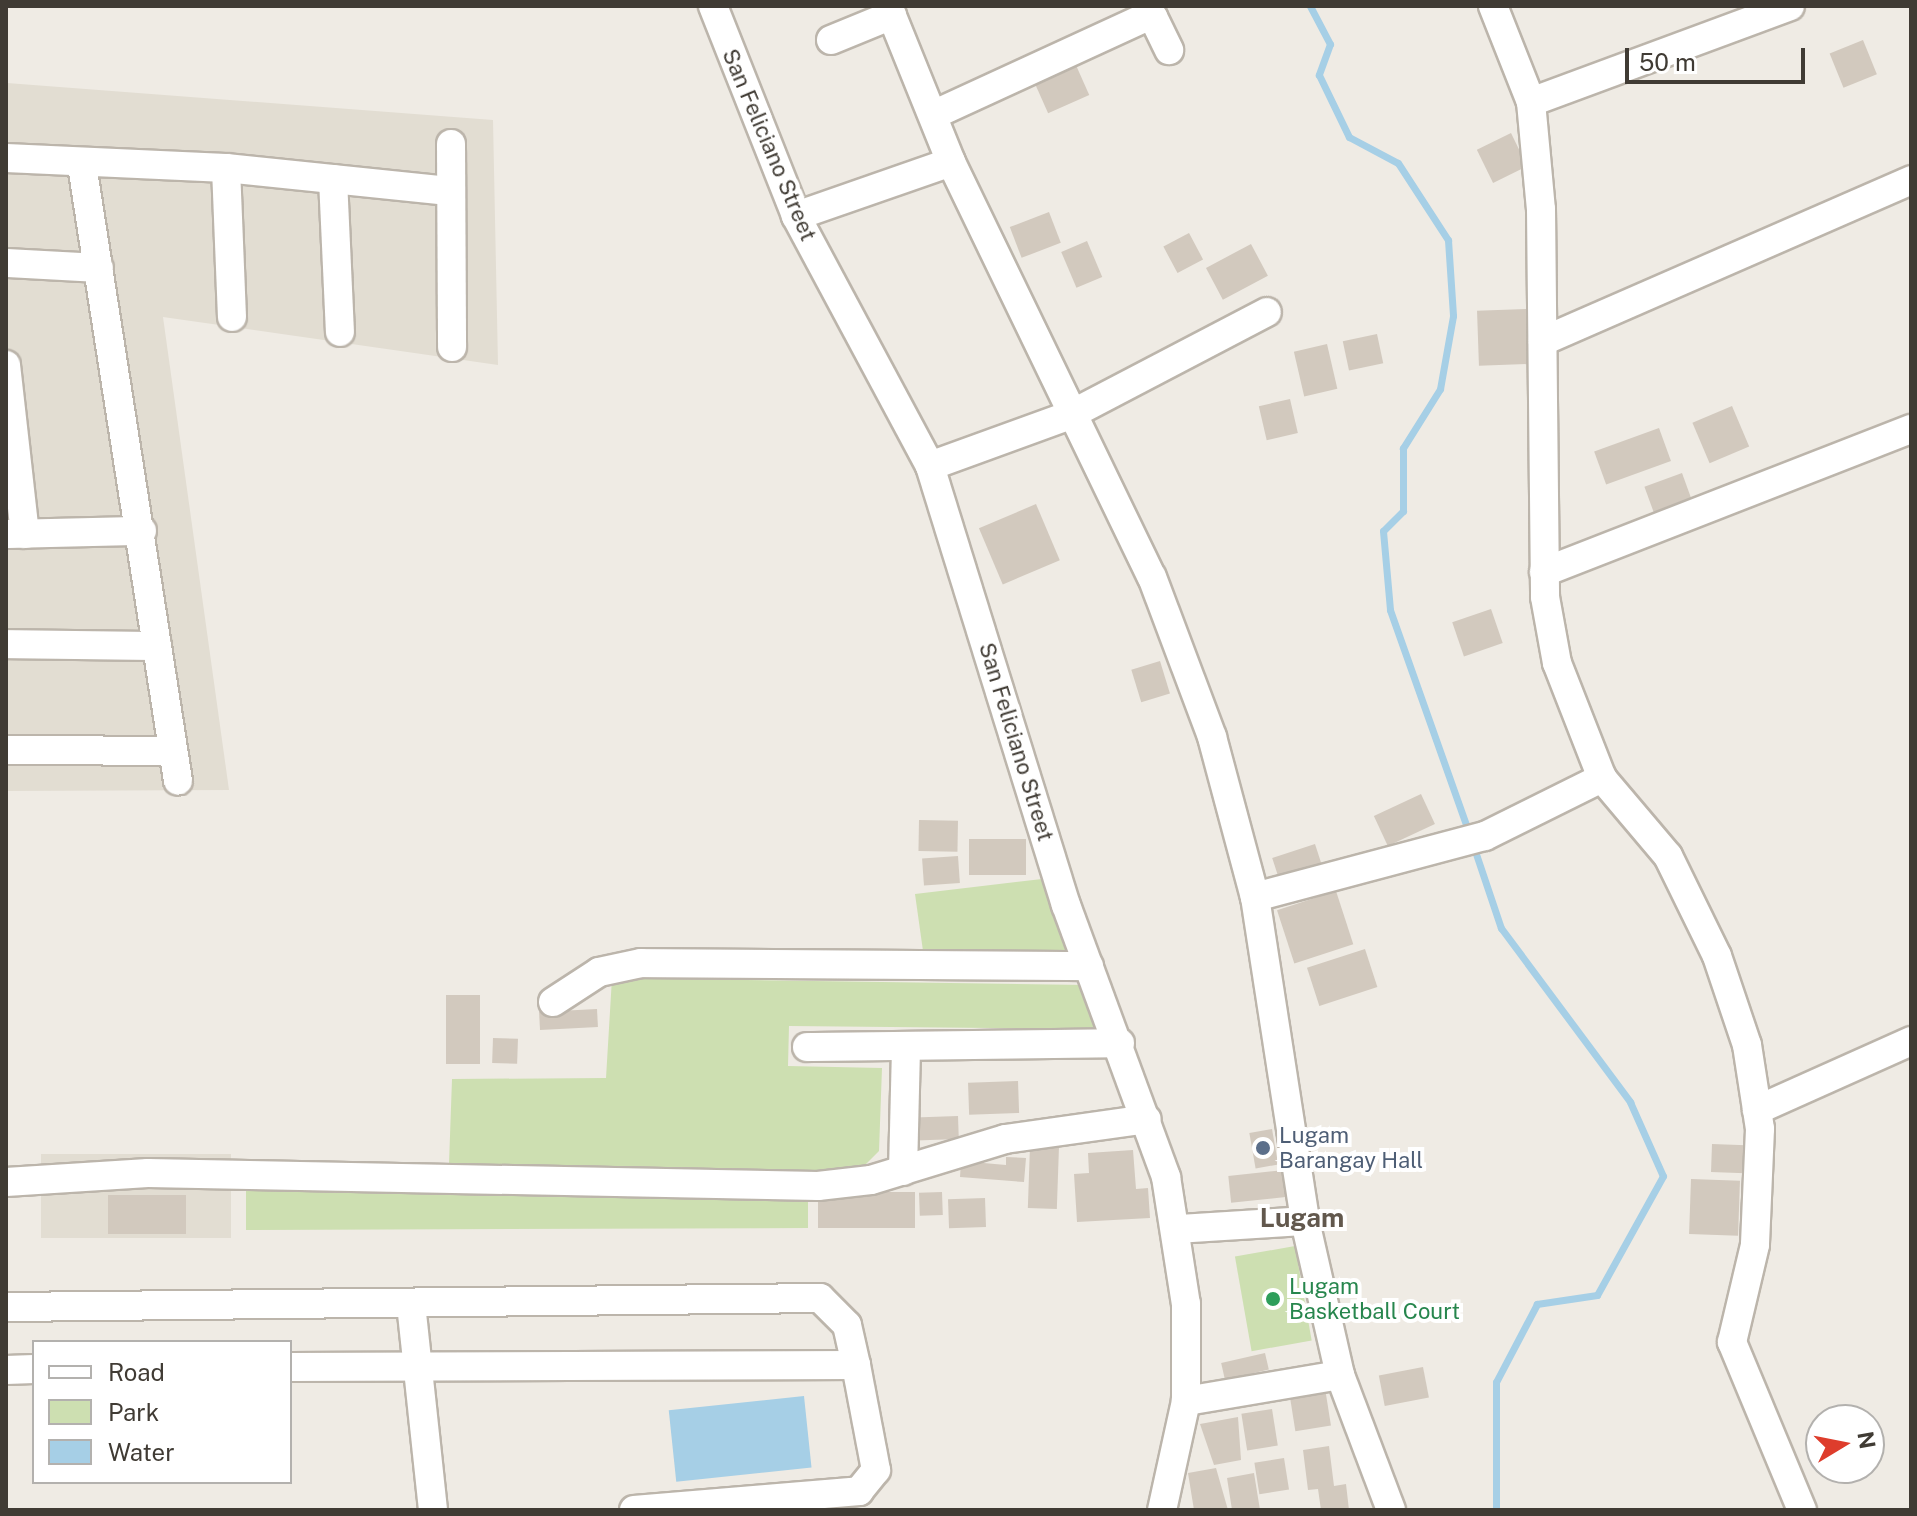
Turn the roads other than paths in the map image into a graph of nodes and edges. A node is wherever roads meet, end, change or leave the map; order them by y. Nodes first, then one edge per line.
1 (713, 6) edge
2 (1493, 6) edge
3 (1790, 6) edge
4 (890, 11) edge
5 (831, 40) dead end
6 (1169, 50) dead end
7 (1531, 102) junction
8 (933, 115) junction
9 (451, 144) dead end
10 (6, 158) edge
11 (951, 162) junction
12 (82, 165) junction
13 (226, 168) junction
14 (333, 179) junction
15 (1911, 180) edge
16 (449, 191) junction
17 (796, 216) junction
18 (6, 263) edge
19 (99, 268) junction
20 (1267, 312) dead end
21 (232, 317) dead end
22 (340, 332) dead end
23 (1543, 341) junction
24 (452, 347) dead end
25 (6, 365) edge
26 (1070, 415) junction
27 (1911, 429) edge
28 (930, 466) junction
29 (142, 531) junction
30 (16, 534) edge
31 (1544, 572) junction
32 (6, 644) edge
33 (157, 646) junction
34 (6, 750) edge
35 (173, 751) junction
36 (1602, 778) junction
37 (178, 781) dead end
38 (1255, 897) junction
39 (1089, 966) junction
40 (553, 1002) dead end
41 (1911, 1041) edge
42 (1120, 1043) junction
43 (807, 1047) dead end
44 (906, 1047) junction
45 (1757, 1110) junction
46 (1147, 1119) junction
47 (903, 1171) junction
48 (6, 1182) edge
49 (1305, 1221) junction
50 (1178, 1229) junction
51 (411, 1304) junction
52 (6, 1307) edge
53 (856, 1365) junction
54 (421, 1366) junction
55 (292, 1367) edge
56 (32, 1369) edge
57 (6, 1370) edge
58 (1340, 1375) junction
59 (1186, 1401) junction
60 (433, 1510) edge
61 (634, 1510) edge
62 (1162, 1510) edge
63 (1391, 1510) edge
64 (1802, 1510) edge

1 - 17 street, San Feliciano Street
2 - 7 street
3 - 7 street
4 - 5 street
4 - 8 street
6 - 8 street
7 - 23 street
8 - 11 street
9 - 16 street
10 - 12 street
11 - 17 street
11 - 26 street
12 - 13 street
12 - 19 street
13 - 14 street
13 - 21 street
14 - 16 street
14 - 22 street
15 - 23 street
16 - 24 street
17 - 28 street, San Feliciano Street
18 - 19 street
19 - 29 street
20 - 26 street
23 - 31 street
25 - 30 street
26 - 28 street
26 - 38 street
27 - 31 street
28 - 39 street, San Feliciano Street
29 - 30 street
29 - 33 street
31 - 36 street
32 - 33 street
33 - 35 street
34 - 35 street
35 - 37 street
36 - 38 street
36 - 45 street
38 - 49 street
39 - 40 street
39 - 42 street, San Feliciano Street
41 - 45 street
42 - 44 street
42 - 46 street, San Feliciano Street
43 - 44 street
44 - 47 street
45 - 64 street
46 - 47 street
46 - 50 street, San Feliciano Street
47 - 48 street
49 - 50 street
49 - 58 street
50 - 59 street, San Feliciano Street
51 - 52 street
51 - 53 street
51 - 54 street
53 - 54 street
53 - 61 street
54 - 55 street
54 - 60 street
56 - 57 street
58 - 59 street
58 - 63 street
59 - 62 street, San Feliciano Street

